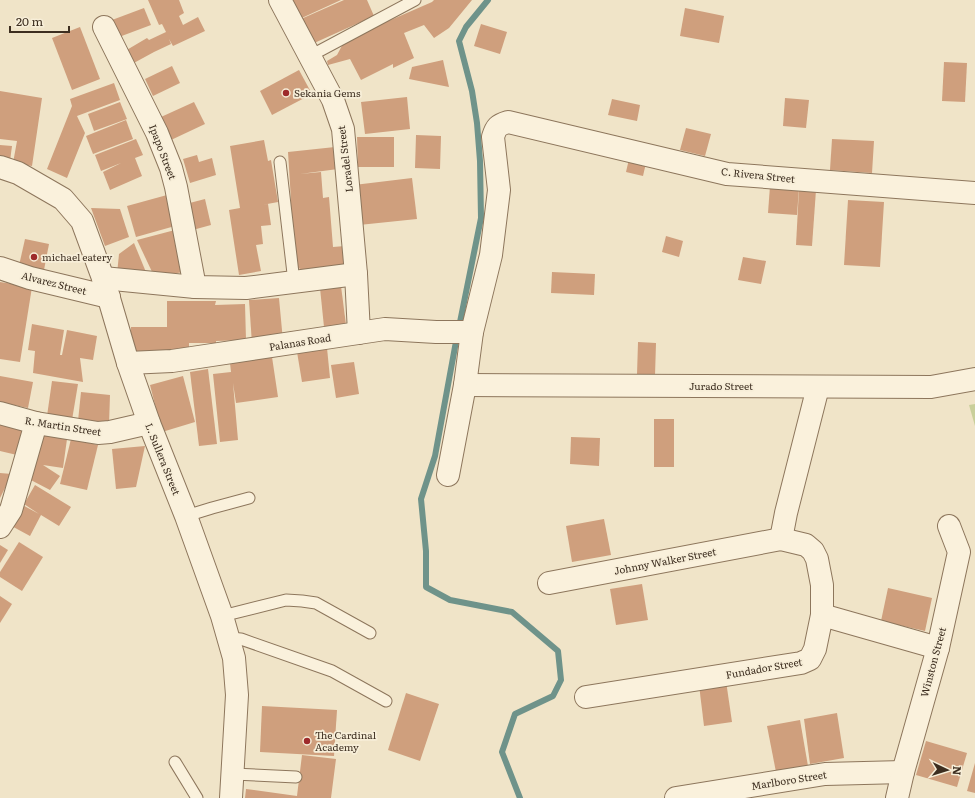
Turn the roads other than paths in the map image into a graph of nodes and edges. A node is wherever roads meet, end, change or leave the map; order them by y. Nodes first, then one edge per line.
1 (280, 0) edge
2 (415, 0) edge
3 (104, 27) dead end
4 (310, 56) junction
5 (280, 162) dead end
6 (0, 167) edge
7 (975, 193) edge
8 (0, 268) edge
9 (356, 274) junction
10 (294, 282) junction
11 (106, 287) junction
12 (195, 287) junction
13 (359, 332) junction
14 (463, 332) junction
15 (128, 363) junction
16 (975, 379) edge
17 (466, 386) junction
18 (818, 387) junction
19 (0, 413) edge
20 (36, 423) junction
21 (149, 423) junction
22 (448, 475) dead end
23 (249, 498) dead end
24 (186, 516) junction
25 (949, 526) dead end
26 (0, 527) edge
27 (781, 539) junction
28 (550, 583) dead end
29 (822, 615) junction
30 (222, 616) junction
31 (370, 633) dead end
32 (229, 638) junction
33 (938, 648) junction
34 (586, 697) dead end
35 (386, 702) dead end
36 (175, 762) dead end
37 (903, 772) junction
38 (233, 774) junction
39 (296, 777) dead end
40 (197, 798) edge
41 (231, 798) edge
42 (676, 798) edge
43 (898, 798) edge

1 - 4 street, Loradel Street
2 - 4 lane
3 - 12 street, Ipapo Street
4 - 9 street, Loradel Street
5 - 10 lane
6 - 11 street, L. Sullera Street
7 - 14 street, C. Rivera Street
8 - 11 street, Alvarez Street
9 - 10 street
9 - 13 street, Loradel Street
10 - 12 street
11 - 12 street
11 - 15 street, L. Sullera Street
13 - 14 street, Palanas Road
13 - 15 street, Palanas Road
14 - 17 street
15 - 21 street, L. Sullera Street
16 - 18 street, Jurado Street
17 - 18 street, Jurado Street
17 - 22 street
18 - 27 street
19 - 20 street, R. Martin Street
20 - 21 street, R. Martin Street
20 - 26 street
21 - 24 street, L. Sullera Street
23 - 24 lane
24 - 30 street, L. Sullera Street
25 - 33 street, Winston Street
27 - 28 street, Johnny Walker Street
27 - 29 street, Fundador Street
29 - 33 street
29 - 34 street, Fundador Street
30 - 31 lane
30 - 32 street, L. Sullera Street
32 - 35 lane
32 - 38 street, L. Sullera Street
33 - 37 street, Winston Street
36 - 40 lane
37 - 42 street, Marlboro Street
37 - 43 street, Winston Street
38 - 39 lane
38 - 41 street, L. Sullera Street

